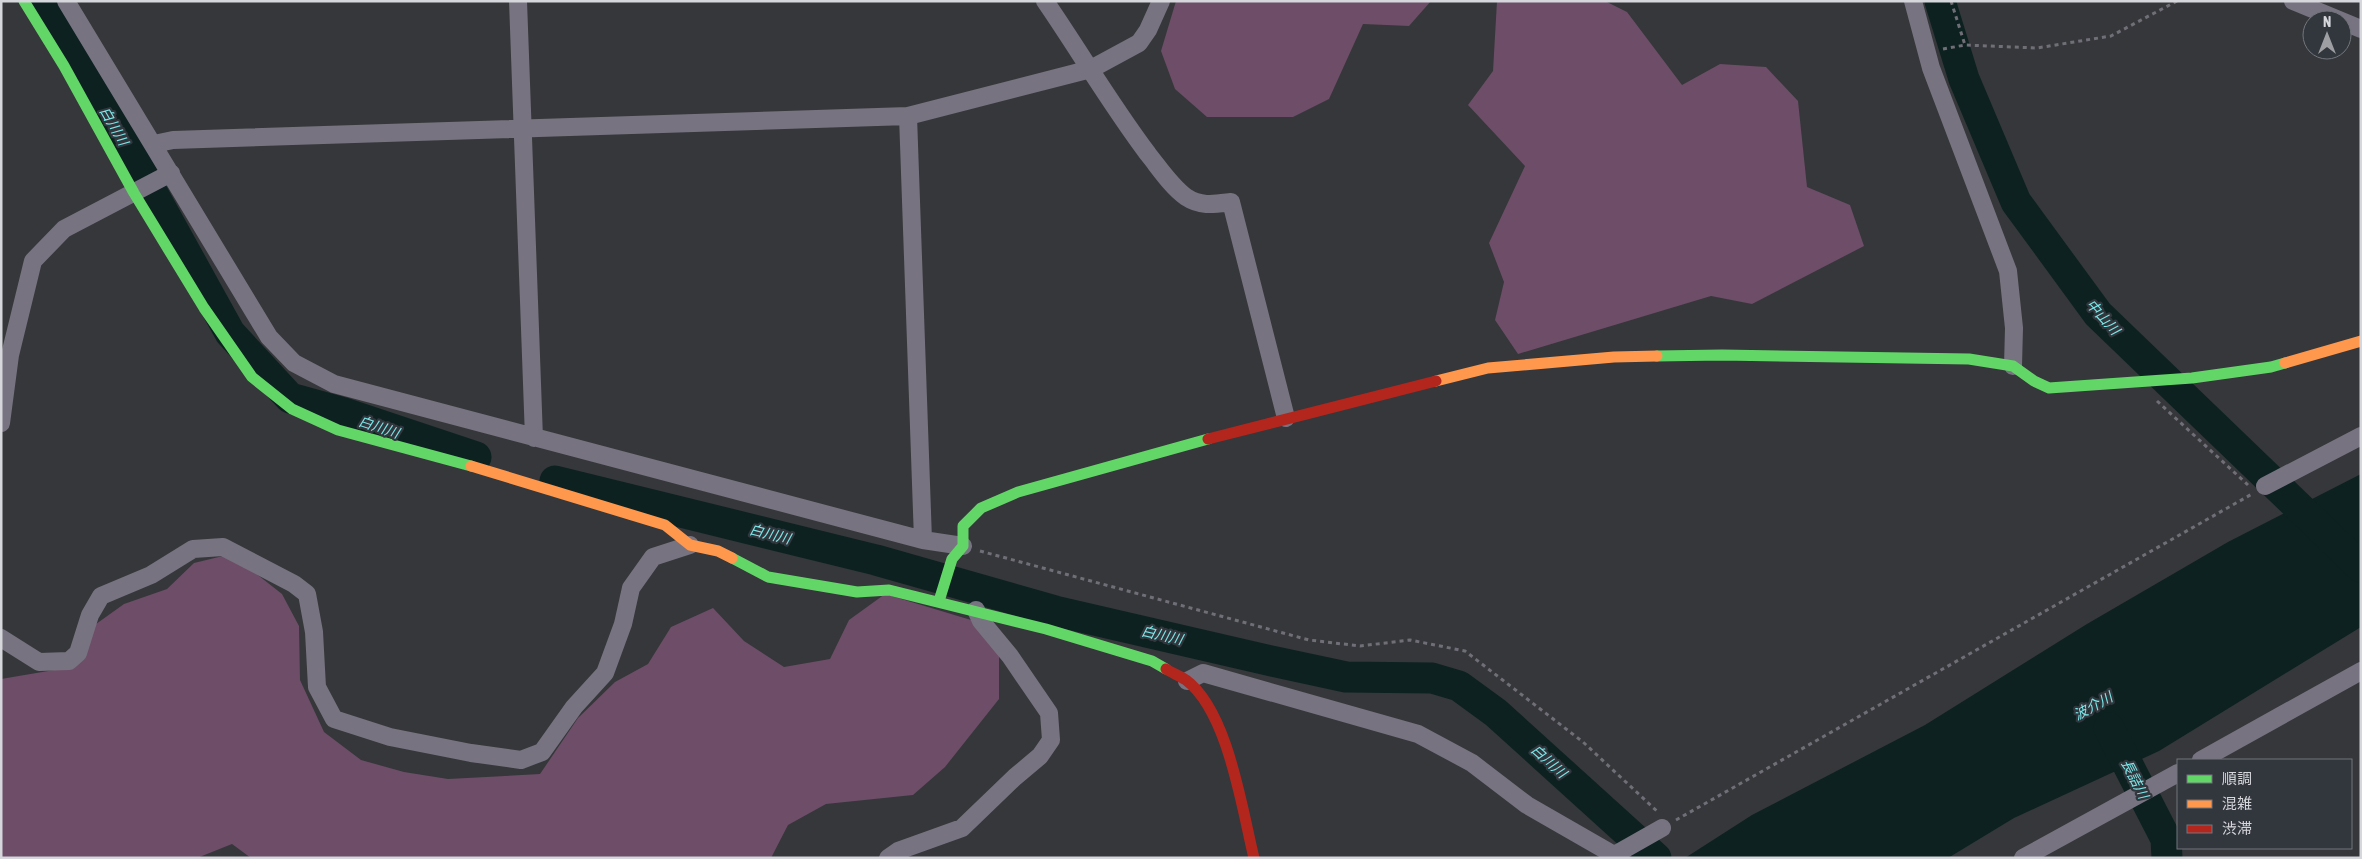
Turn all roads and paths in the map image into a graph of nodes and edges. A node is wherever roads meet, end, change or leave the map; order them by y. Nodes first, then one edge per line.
1 (24, 1) edge
2 (66, 1) edge
3 (518, 1) edge
4 (1045, 1) edge
5 (1161, 1) edge
6 (1913, 1) edge
7 (1951, 1) edge
8 (2176, 1) edge
9 (2293, 1) edge
10 (2361, 29) edge
11 (1965, 45) junction
12 (1928, 51) junction
13 (1091, 69) junction
14 (908, 116) junction
15 (523, 130) junction
16 (154, 144) junction
17 (171, 173) junction
18 (134, 193) junction
19 (2361, 341) edge
20 (2014, 366) junction
21 (2140, 382) junction
22 (1286, 418) junction
23 (1, 423) edge
24 (2361, 436) edge
25 (534, 438) junction
26 (2265, 486) dead end
27 (922, 540) junction
28 (690, 545) junction
29 (957, 552) junction
30 (941, 595) junction
31 (976, 610) junction
32 (1, 638) edge
33 (2361, 671) edge
34 (1187, 681) junction
35 (2203, 759) edge
36 (2177, 774) edge
37 (1665, 823) junction
38 (1612, 856) edge
39 (888, 858) edge
40 (1254, 858) edge
41 (2023, 858) edge

1 - 18 street
2 - 16 street
3 - 15 street
4 - 13 street
5 - 13 street
6 - 12 street
7 - 11 path
8 - 11 path
9 - 10 street
11 - 12 path
12 - 20 street
13 - 14 street
13 - 22 street
14 - 15 street
14 - 27 street
15 - 16 street
15 - 25 street
16 - 17 street
17 - 18 street
17 - 25 street
18 - 23 street
18 - 28 street
19 - 21 street
20 - 21 street
20 - 22 street
21 - 37 path
22 - 29 street
24 - 26 street
25 - 27 street
27 - 29 street
28 - 30 street
28 - 32 street
29 - 30 street
29 - 37 path
30 - 31 street
31 - 34 street
31 - 39 street
33 - 35 street
34 - 38 street
34 - 40 street
36 - 41 street
37 - 38 street

